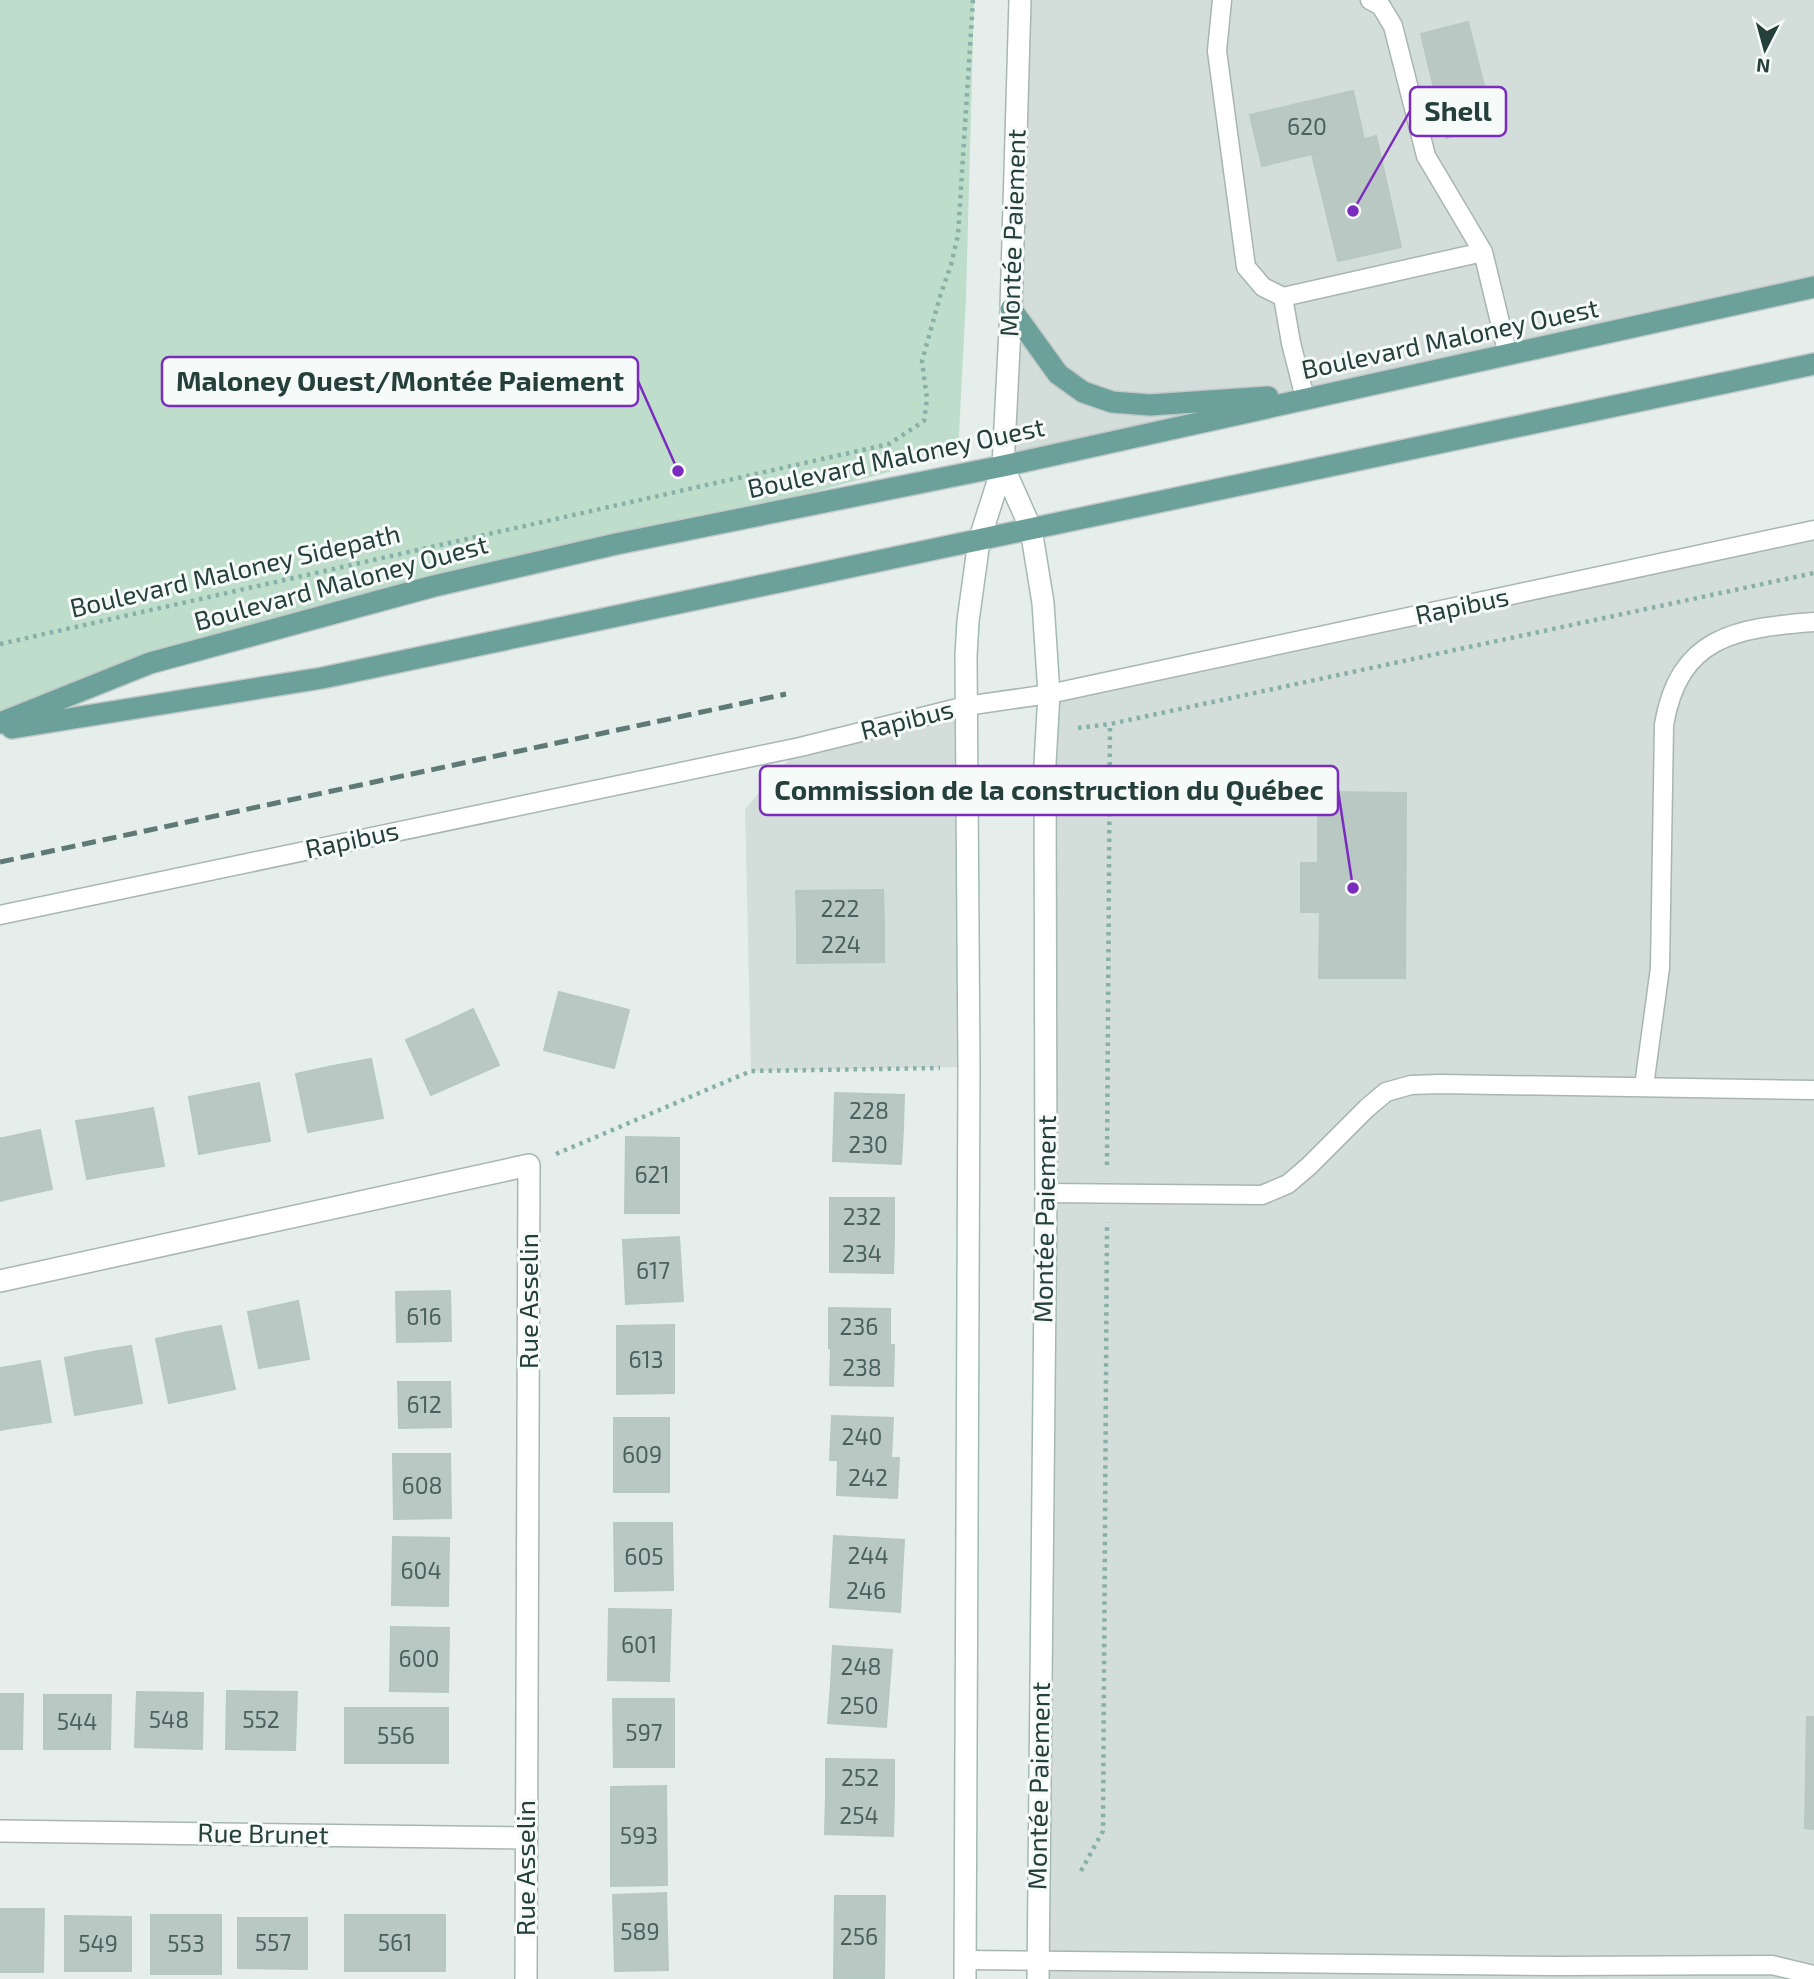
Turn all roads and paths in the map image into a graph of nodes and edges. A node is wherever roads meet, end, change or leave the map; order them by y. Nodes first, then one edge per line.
1 (973, 0) edge
2 (1020, 0) edge
3 (1222, 0) edge
4 (1370, 0) edge
5 (1483, 252) junction
6 (1814, 287) edge
7 (1283, 297) junction
8 (1011, 309) junction
9 (1508, 355) junction
10 (1814, 364) edge
11 (1336, 393) junction
12 (1304, 394) junction
13 (1003, 466) junction
14 (1031, 529) junction
15 (1814, 530) edge
16 (979, 541) junction
17 (1814, 573) edge
18 (1814, 622) edge
19 (0, 644) edge
20 (1049, 694) junction
21 (966, 706) junction
22 (0, 723) edge
23 (1110, 724) junction
24 (1077, 728) dead end
25 (0, 730) edge
26 (0, 915) edge
27 (969, 1067) junction
28 (1644, 1086) junction
29 (1814, 1090) edge
30 (530, 1165) junction
31 (1046, 1193) junction
32 (1107, 1194) junction
33 (0, 1281) edge
34 (0, 1831) edge
35 (526, 1838) junction
36 (1081, 1871) dead end
37 (965, 1969) edge
38 (1037, 1970) edge
39 (1814, 1975) edge
40 (526, 1979) edge

1 - 19 path, Boulevard Maloney Sidepath
2 - 8 main road, Montée Paiement
3 - 7 lane
4 - 5 lane
5 - 7 lane
5 - 9 lane
6 - 9 main road, Boulevard Maloney Ouest
7 - 12 lane
8 - 12 main road
8 - 13 main road, Montée Paiement
9 - 11 main road, Boulevard Maloney Ouest
10 - 14 main road
11 - 12 main road
11 - 13 main road, Boulevard Maloney Ouest
13 - 14 main road, Montée Paiement
13 - 16 main road, Montée Paiement
13 - 22 main road, Boulevard Maloney Ouest
14 - 16 main road
14 - 20 main road, Montée Paiement
15 - 20 lane, Rapibus
16 - 21 main road, Montée Paiement
16 - 25 main road
17 - 23 path
18 - 28 lane
20 - 21 lane, Rapibus
20 - 31 main road, Montée Paiement
21 - 26 lane, Rapibus
21 - 27 main road, Montée Paiement
23 - 24 path
23 - 32 path
27 - 30 path
27 - 37 main road, Montée Paiement
28 - 29 lane
28 - 32 lane
30 - 33 main road
30 - 35 main road, Rue Asselin
31 - 32 lane
31 - 38 main road, Montée Paiement
32 - 36 path
34 - 35 main road, Rue Brunet
35 - 40 main road, Rue Asselin
37 - 38 lane
38 - 39 lane

